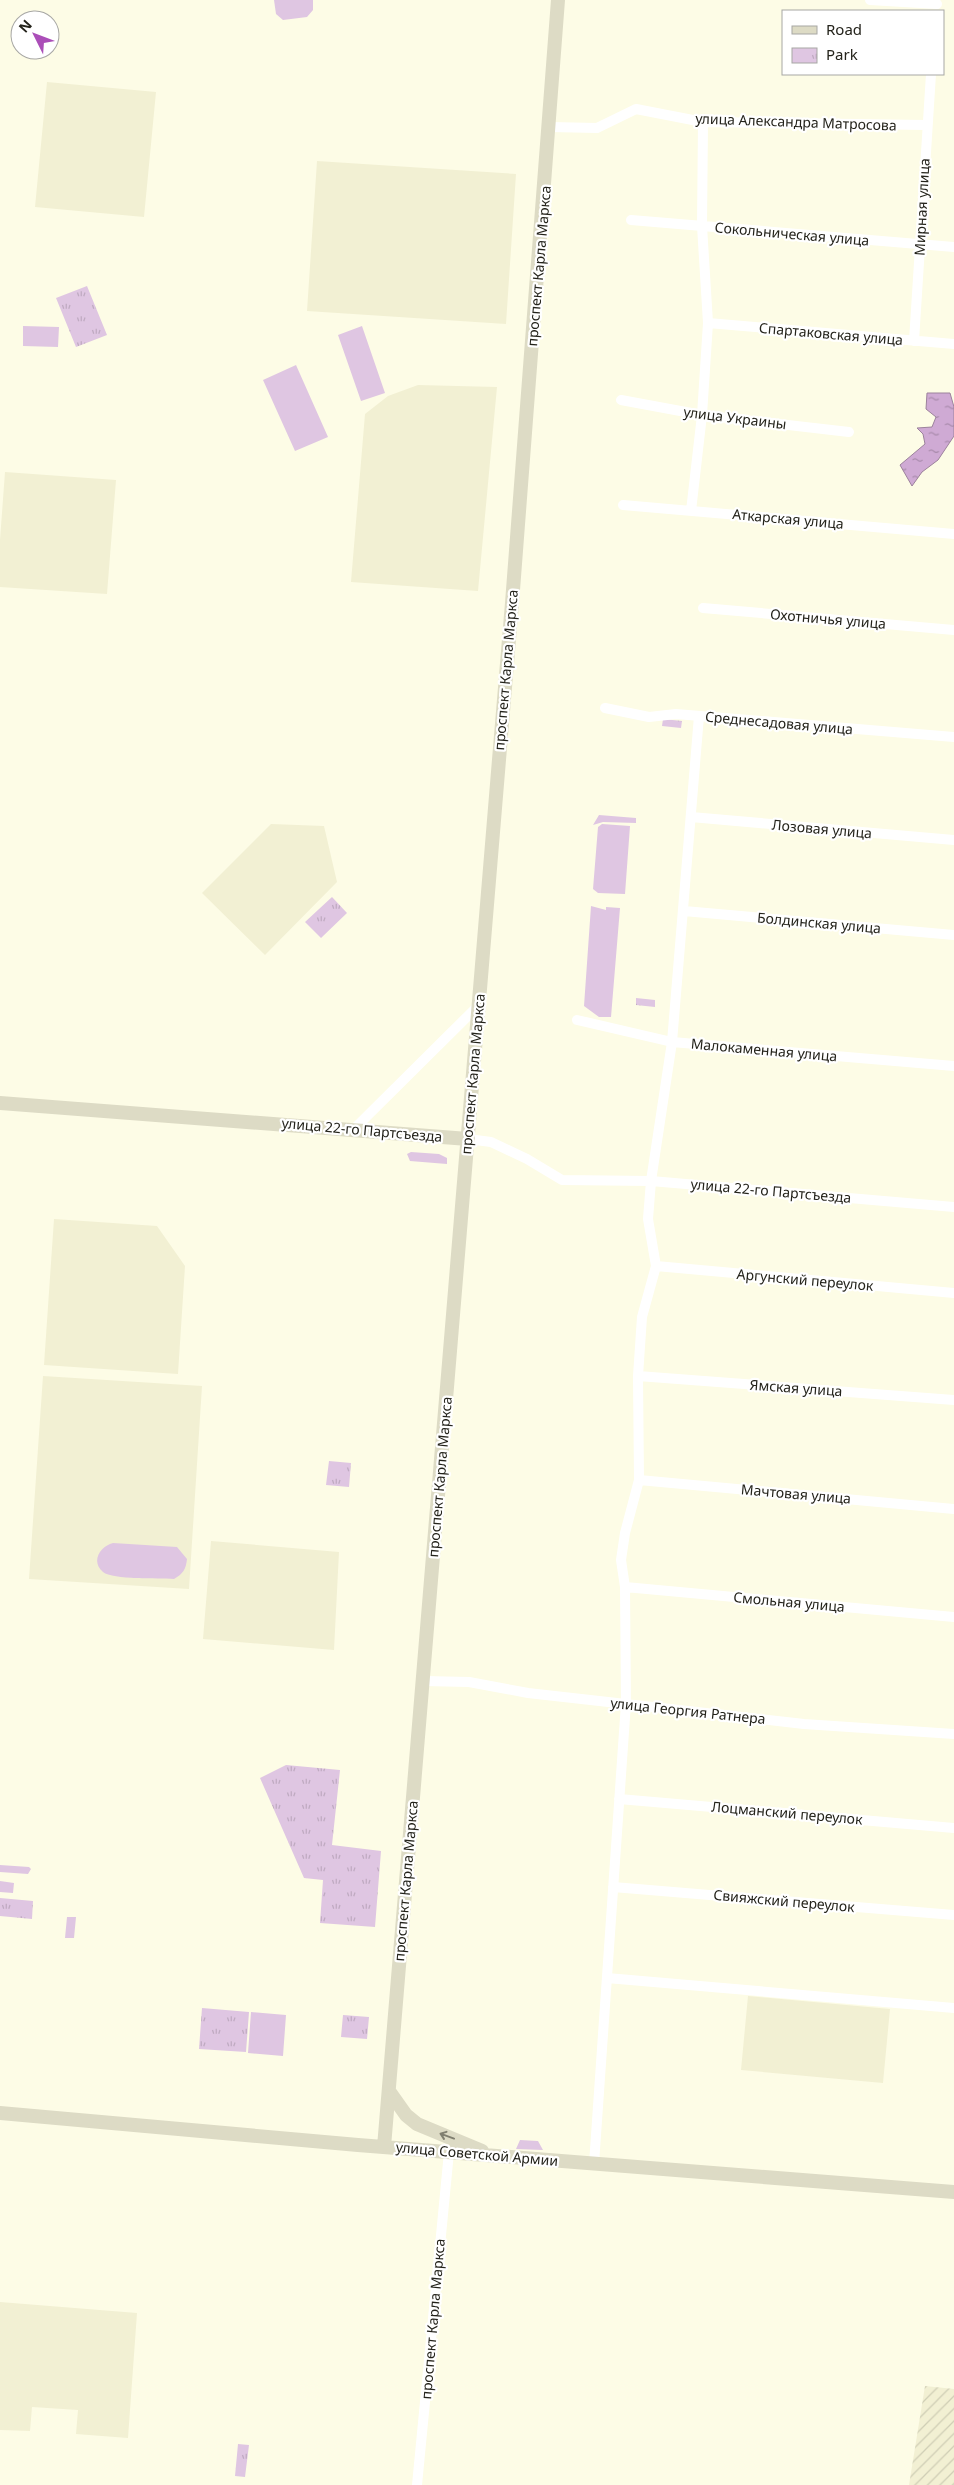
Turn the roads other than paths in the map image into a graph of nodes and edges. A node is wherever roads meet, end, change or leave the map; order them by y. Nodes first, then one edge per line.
1 (558, 0) edge
2 (870, 0) edge
3 (937, 5) edge
4 (931, 75) edge
5 (702, 122) junction
6 (927, 126) junction
7 (550, 127) junction
8 (631, 220) dead end
9 (702, 226) junction
10 (921, 245) junction
11 (954, 247) edge
12 (708, 322) junction
13 (914, 341) junction
14 (954, 344) edge
15 (621, 400) dead end
16 (702, 415) junction
17 (849, 432) dead end
18 (623, 505) dead end
19 (691, 511) junction
20 (954, 534) edge
21 (702, 608) dead end
22 (954, 630) edge
23 (605, 708) dead end
24 (700, 716) junction
25 (954, 737) edge
26 (691, 817) junction
27 (954, 840) edge
28 (684, 911) junction
29 (954, 934) edge
30 (479, 1005) junction
31 (576, 1020) dead end
32 (672, 1042) junction
33 (954, 1066) edge
34 (0, 1103) edge
35 (354, 1130) junction
36 (468, 1139) junction
37 (651, 1181) junction
38 (954, 1206) edge
39 (656, 1266) junction
40 (954, 1293) edge
41 (638, 1376) junction
42 (954, 1400) edge
43 (639, 1480) junction
44 (954, 1509) edge
45 (625, 1587) junction
46 (954, 1617) edge
47 (423, 1681) junction
48 (626, 1703) junction
49 (954, 1734) edge
50 (619, 1799) junction
51 (954, 1828) edge
52 (613, 1888) junction
53 (954, 1915) edge
54 (607, 1978) junction
55 (954, 2008) edge
56 (389, 2091) junction
57 (0, 2113) edge
58 (384, 2147) junction
59 (449, 2152) junction
60 (492, 2156) junction
61 (594, 2164) junction
62 (954, 2192) edge
63 (417, 2485) edge

1 - 7 street, проспект Карла Маркса
2 - 3 street
4 - 6 street, Мирная улица
5 - 6 street, улица Александра Матросова
5 - 7 street, улица Александра Матросова
5 - 9 street
6 - 10 street, Мирная улица
7 - 30 street, проспект Карла Маркса
8 - 9 street, Сокольническая улица
9 - 10 street, Сокольническая улица
9 - 12 street
10 - 11 street, Сокольническая улица
10 - 13 street, Мирная улица
12 - 13 street, Спартаковская улица
12 - 16 street
13 - 14 street, Спартаковская улица
15 - 16 street, улица Украины
16 - 17 street, улица Украины
16 - 19 street
18 - 19 street, Аткарская улица
19 - 20 street, Аткарская улица
21 - 22 street, Охотничья улица
23 - 24 street, Среднесадовая улица
24 - 25 street, Среднесадовая улица
24 - 26 street
26 - 27 street, Лозовая улица
26 - 28 street
28 - 29 street, Болдинская улица
28 - 32 street
30 - 35 street
30 - 36 street, проспект Карла Маркса
31 - 32 street, Малокаменная улица
32 - 33 street, Малокаменная улица
32 - 37 street
34 - 35 street, улица 22-го Партсъезда
35 - 36 street, улица 22-го Партсъезда
36 - 37 street, улица 22-го Партсъезда
36 - 47 street, проспект Карла Маркса
37 - 38 street, улица 22-го Партсъезда
37 - 39 street
39 - 40 street, Аргунский переулок
39 - 41 street
41 - 42 street, Ямская улица
41 - 43 street
43 - 44 street, Мачтовая улица
43 - 45 street
45 - 46 street, Смольная улица
45 - 48 street
47 - 48 street, улица Георгия Ратнера
47 - 56 street, проспект Карла Маркса
48 - 49 street, улица Георгия Ратнера
48 - 50 street
50 - 51 street, Лоцманский переулок
50 - 52 street
52 - 53 street, Свияжский переулок
52 - 54 street
54 - 55 street
54 - 61 street
56 - 58 street, проспект Карла Маркса
60 -> 56 street
57 - 58 street, улица Советской Армии
58 - 59 street, улица Советской Армии
59 - 60 street, улица Советской Армии
59 - 63 street, проспект Карла Маркса
60 - 61 street, улица Советской Армии
61 - 62 street, улица Советской Армии

